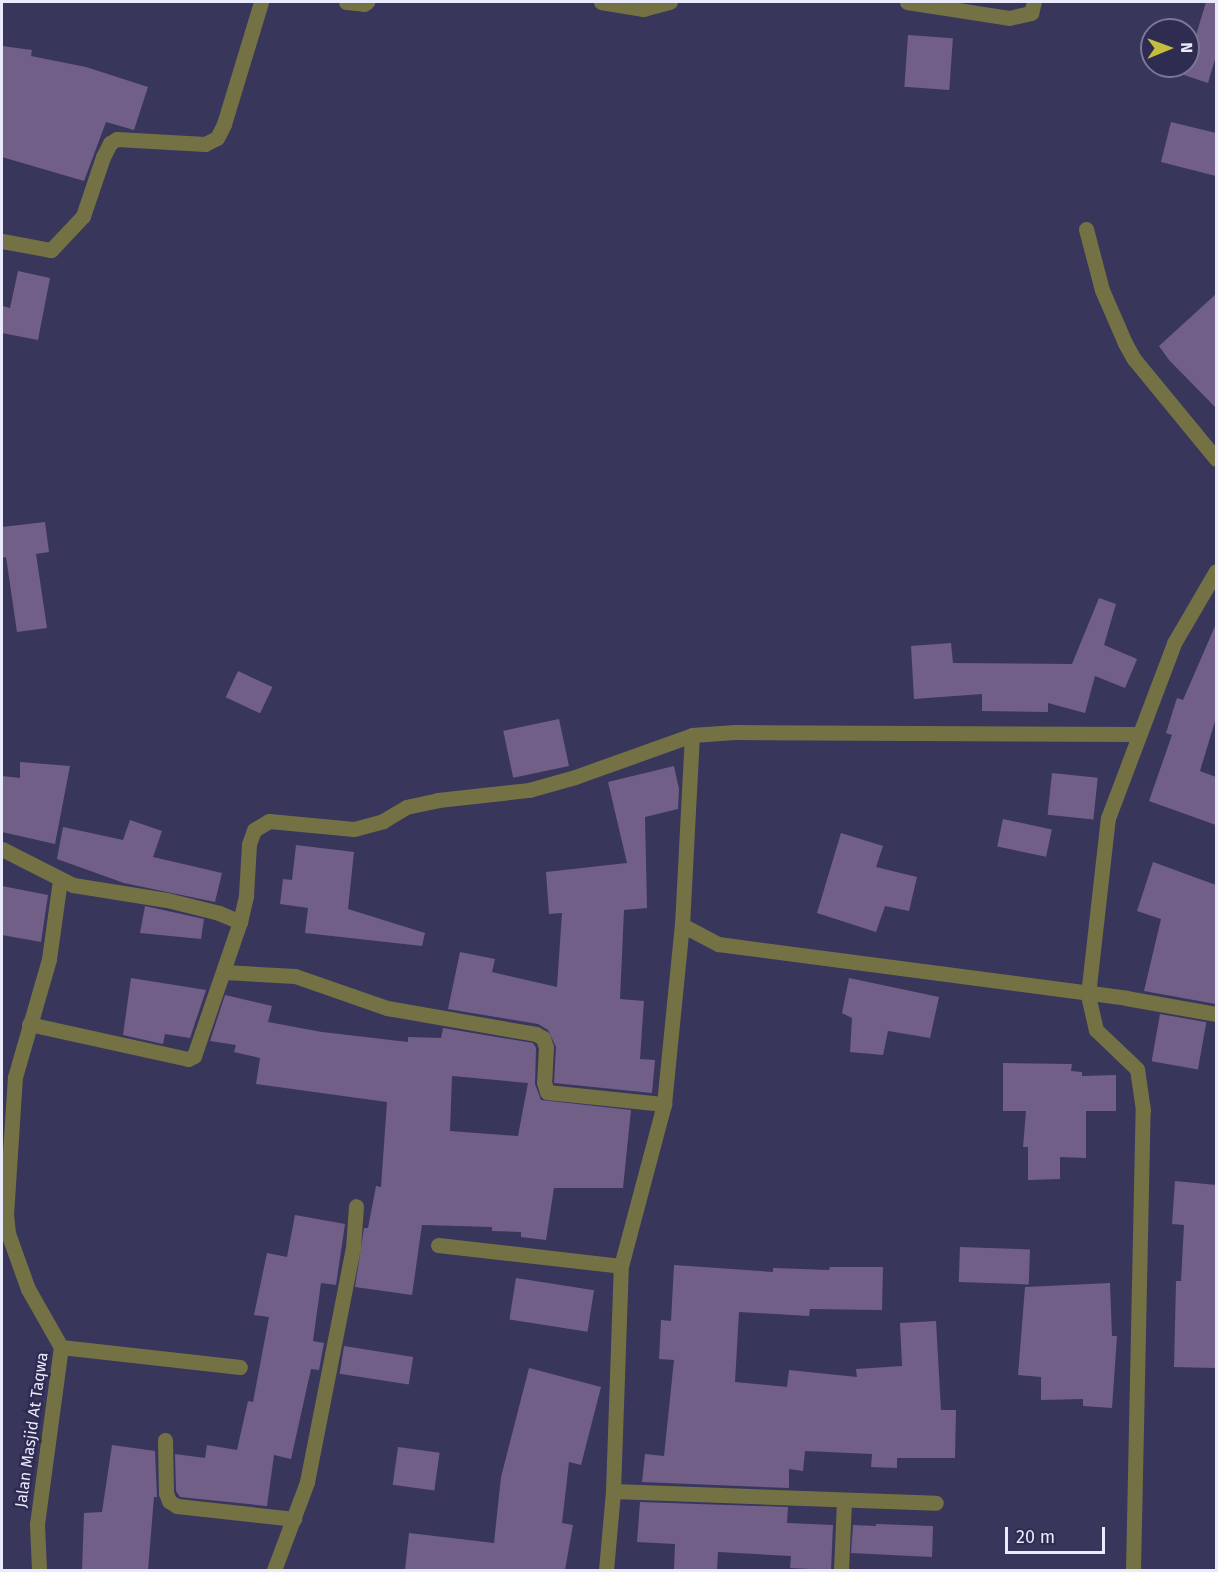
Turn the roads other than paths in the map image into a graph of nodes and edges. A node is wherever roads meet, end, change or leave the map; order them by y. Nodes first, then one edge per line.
1 (261, 2) edge
2 (346, 2) edge
3 (367, 2) edge
4 (601, 2) edge
5 (670, 2) edge
6 (907, 2) edge
7 (1034, 2) edge
8 (1086, 229) dead end
9 (2, 241) edge
10 (1216, 459) edge
11 (1216, 571) edge
12 (1138, 734) junction
13 (692, 735) junction
14 (2, 849) edge
15 (60, 880) junction
16 (240, 922) junction
17 (681, 925) junction
18 (224, 972) junction
19 (1088, 995) junction
20 (1216, 1014) edge
21 (28, 1024) junction
22 (664, 1104) junction
23 (356, 1206) dead end
24 (438, 1245) dead end
25 (621, 1266) junction
26 (61, 1347) junction
27 (240, 1367) dead end
28 (165, 1440) dead end
29 (613, 1491) junction
30 (844, 1501) junction
31 (936, 1503) dead end
32 (294, 1519) junction
33 (39, 1570) edge
34 (274, 1570) edge
35 (606, 1570) edge
36 (841, 1570) edge
37 (1133, 1570) edge

1 - 9 street
2 - 3 street
4 - 5 street
6 - 7 street
8 - 10 street
11 - 12 street
12 - 13 street
12 - 19 street
13 - 16 street
13 - 17 street
14 - 15 street
15 - 16 street
15 - 21 street, Jalan Masjid At Taqwa
16 - 18 street
17 - 19 street
17 - 22 street
18 - 21 street
18 - 22 street
19 - 20 street
19 - 37 street
21 - 26 street, Jalan Masjid At Taqwa
22 - 25 street
23 - 32 street
24 - 25 street
25 - 29 street
26 - 27 street
26 - 33 street, Jalan Masjid At Taqwa
28 - 32 street
29 - 30 street
29 - 35 street
30 - 31 street
30 - 36 street
32 - 34 street

